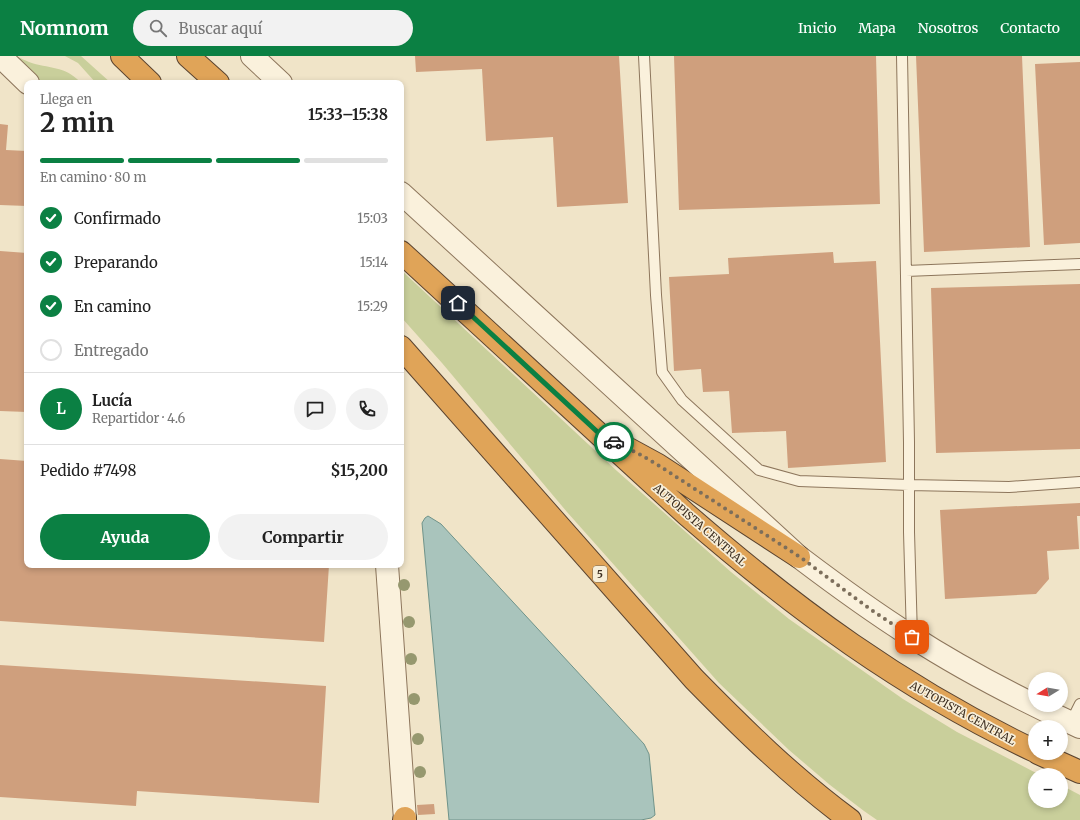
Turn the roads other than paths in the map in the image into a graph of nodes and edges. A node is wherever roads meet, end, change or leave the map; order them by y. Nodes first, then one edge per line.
1 (0, 56) edge
2 (122, 56) edge
3 (188, 56) edge
4 (252, 56) edge
5 (644, 56) edge
6 (902, 56) edge
7 (25, 80) edge
8 (147, 80) edge
9 (215, 80) edge
10 (278, 80) edge
11 (404, 196) edge
12 (404, 255) edge
13 (1080, 264) edge
14 (906, 271) junction
15 (404, 350) edge
16 (604, 438) junction
17 (1080, 482) edge
18 (909, 485) junction
19 (800, 557) junction
20 (387, 568) edge
21 (912, 637) junction
22 (1077, 718) edge
23 (1028, 748) edge
24 (1053, 760) edge
25 (1080, 772) edge
26 (405, 819) edge
27 (850, 820) edge

1 - 7 street
2 - 8 highway
3 - 9 highway
4 - 10 street
5 - 18 lane
6 - 14 lane
11 - 19 street
12 - 16 highway, AUTOPISTA CENTRAL
13 - 14 lane
14 - 18 lane
15 - 27 highway, 5
16 - 19 highway
16 - 23 highway, AUTOPISTA CENTRAL
17 - 18 lane
18 - 21 lane
19 - 21 street
20 - 26 street
21 - 22 street
24 - 25 highway

